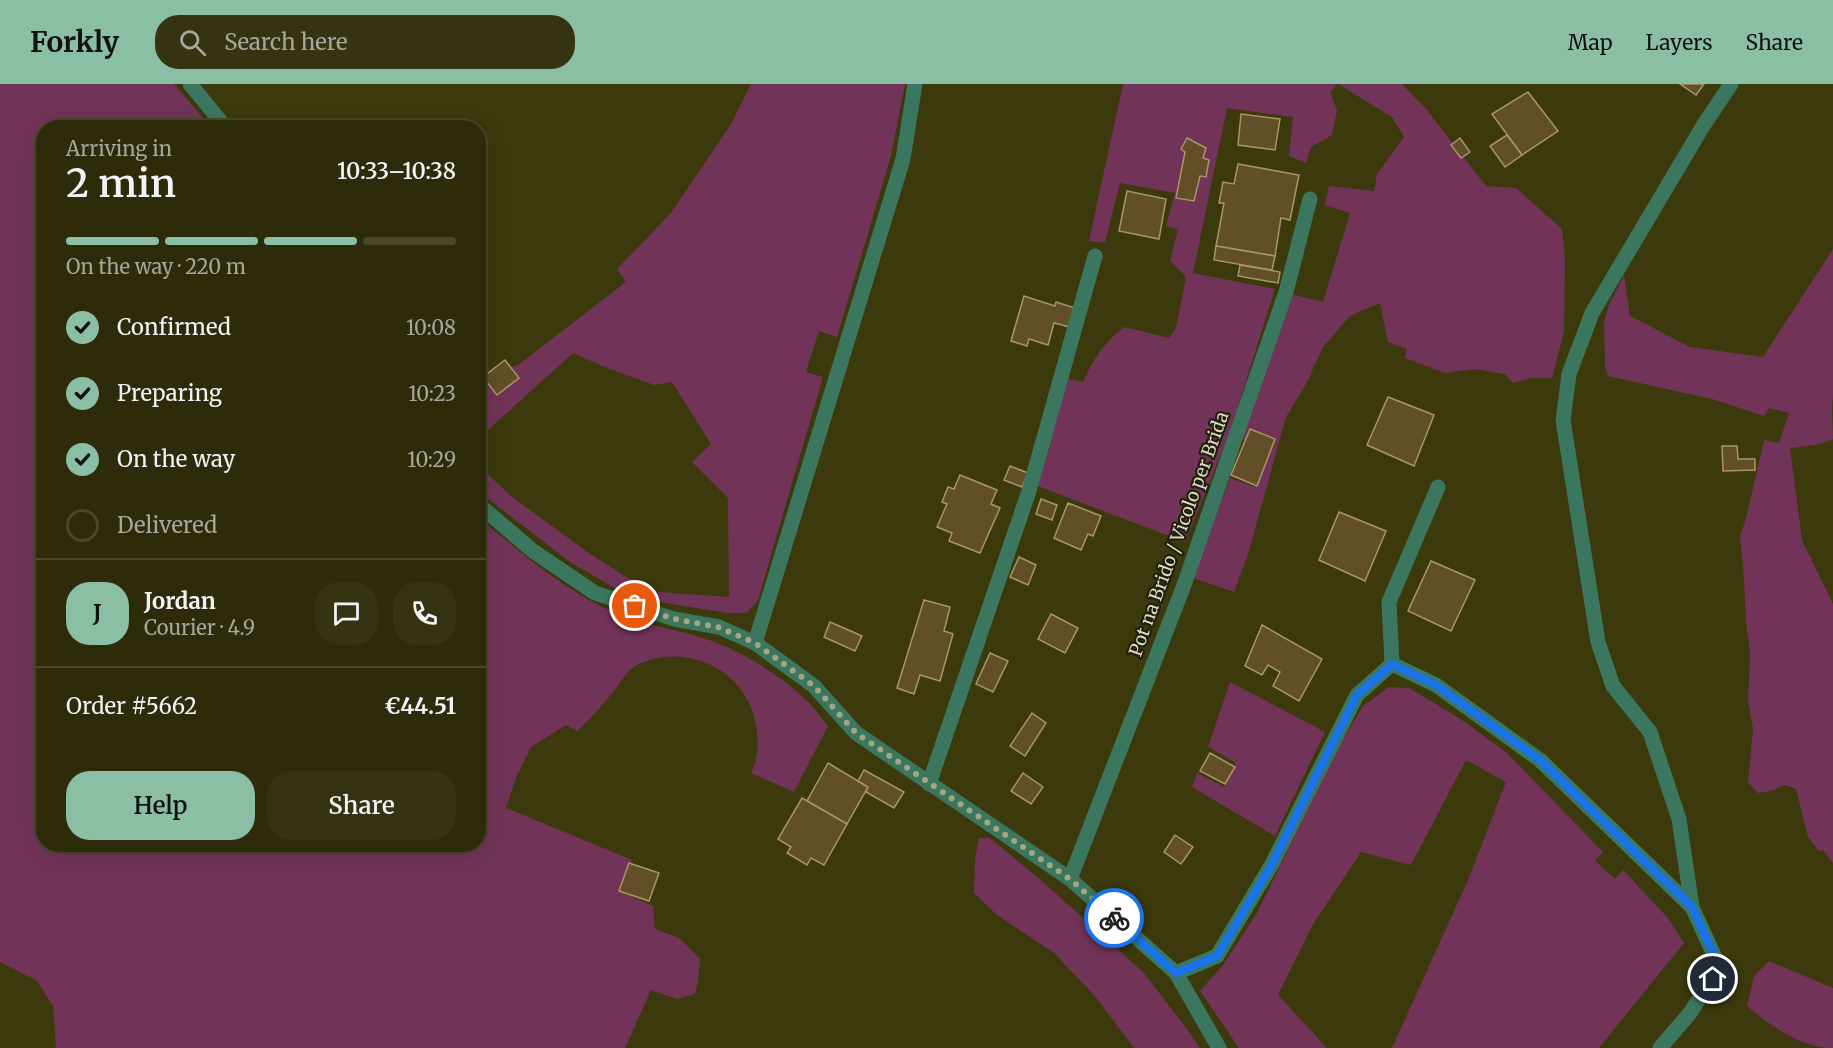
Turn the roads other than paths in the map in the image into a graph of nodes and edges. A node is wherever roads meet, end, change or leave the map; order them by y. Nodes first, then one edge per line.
1 (190, 84) edge
2 (915, 84) edge
3 (1731, 84) edge
4 (219, 120) edge
5 (1310, 199) dead end
6 (1095, 256) dead end
7 (1438, 487) dead end
8 (486, 511) edge
9 (755, 643) junction
10 (1392, 664) junction
11 (929, 784) junction
12 (1070, 879) junction
13 (1692, 907) junction
14 (1176, 973) junction
15 (1219, 1048) edge
16 (1660, 1048) edge

1 - 4 street
2 - 9 street
3 - 13 street
5 - 12 street, Pot na Brido / Vicolo per Brida
6 - 11 street
7 - 10 street
8 - 9 street
9 - 11 street
10 - 13 street
10 - 14 street
11 - 12 street
12 - 14 street
13 - 16 street
14 - 15 street

